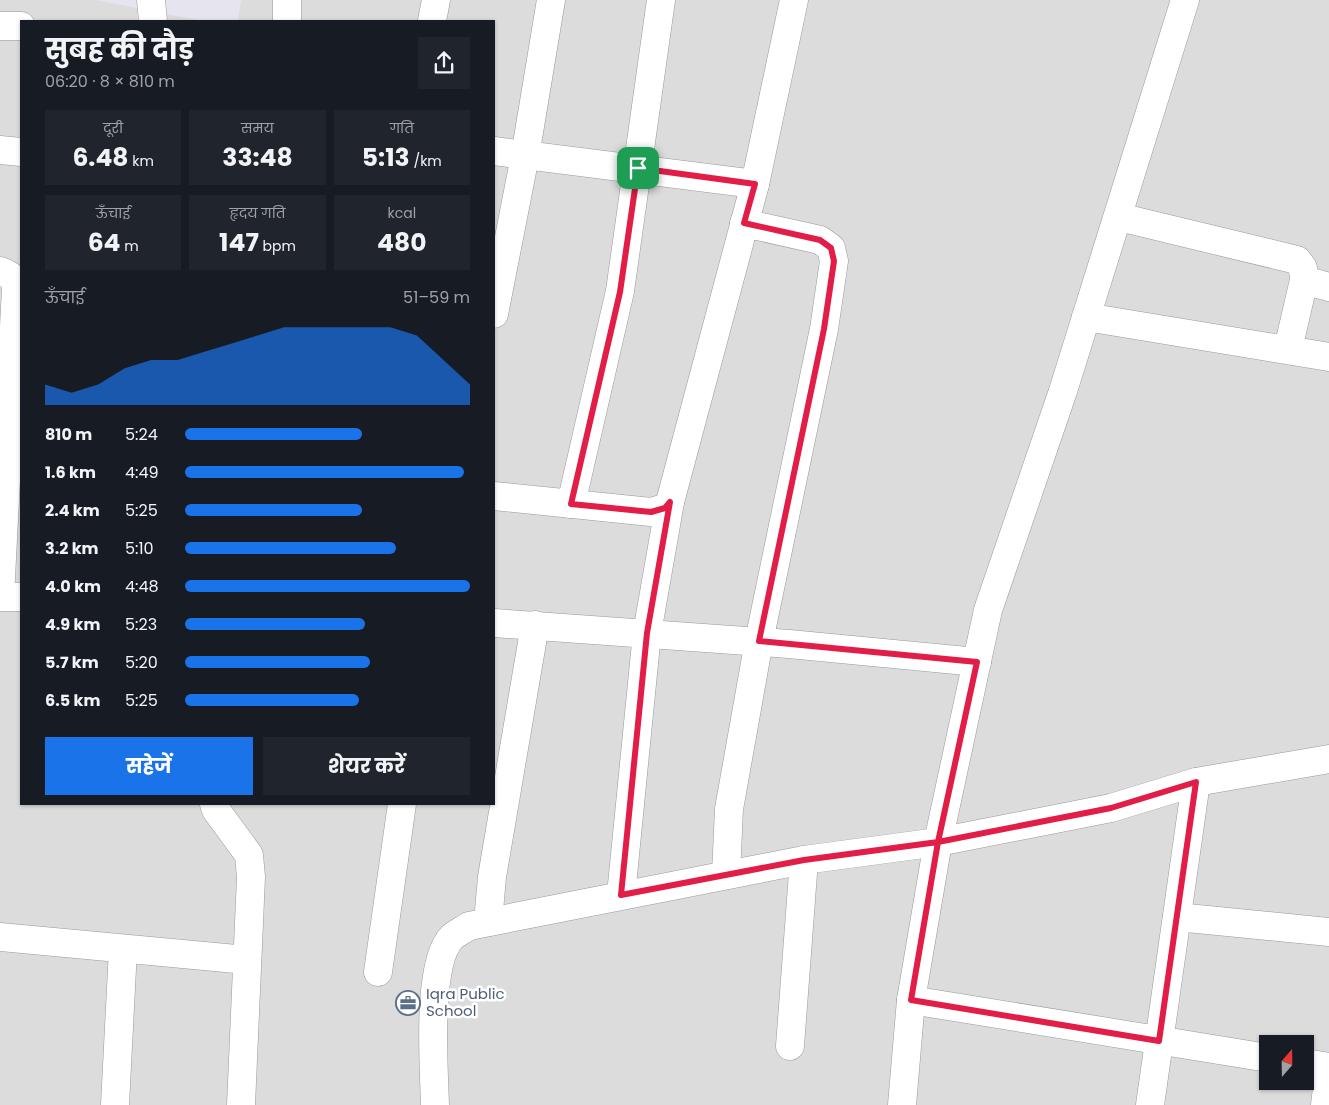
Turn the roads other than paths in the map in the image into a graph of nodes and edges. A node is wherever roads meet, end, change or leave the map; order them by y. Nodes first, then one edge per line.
1 (151, 0) edge
2 (286, 0) edge
3 (436, 0) edge
4 (551, 0) edge
5 (661, 0) edge
6 (794, 0) edge
7 (1185, 0) edge
8 (153, 20) edge
9 (287, 20) edge
10 (432, 20) edge
11 (0, 26) edge
12 (20, 26) edge
13 (0, 150) edge
14 (20, 152) edge
15 (495, 152) edge
16 (525, 156) junction
17 (638, 168) junction
18 (755, 184) junction
19 (1119, 217) junction
20 (744, 223) junction
21 (0, 271) edge
22 (1317, 283) edge
23 (495, 309) edge
24 (1086, 317) junction
25 (1288, 349) junction
26 (1329, 357) edge
27 (495, 496) edge
28 (670, 502) junction
29 (571, 504) junction
30 (20, 597) edge
31 (495, 622) edge
32 (535, 625) junction
33 (647, 633) junction
34 (759, 641) junction
35 (977, 662) junction
36 (1329, 760) edge
37 (1196, 782) junction
38 (214, 805) edge
39 (402, 805) edge
40 (938, 842) junction
41 (804, 860) junction
42 (726, 876) junction
43 (621, 895) junction
44 (1177, 917) junction
45 (488, 922) junction
46 (1329, 932) edge
47 (0, 937) edge
48 (123, 949) junction
49 (247, 960) junction
50 (378, 972) dead end
51 (911, 1000) junction
52 (1159, 1041) junction
53 (790, 1046) dead end
54 (1259, 1057) edge
55 (1314, 1065) edge
56 (1329, 1069) edge
57 (115, 1105) edge
58 (241, 1105) edge
59 (435, 1105) edge
60 (902, 1105) edge
61 (1150, 1105) edge
62 (1325, 1105) edge

1 - 8 street
2 - 9 street
3 - 10 street
4 - 16 street
5 - 17 street
6 - 18 street
7 - 19 street
11 - 12 street
13 - 14 street
15 - 16 street
16 - 17 street
16 - 23 street
17 - 18 street
17 - 29 street
18 - 20 street
19 - 22 street
19 - 24 street
20 - 28 street
20 - 34 street
21 - 30 street
22 - 25 street
24 - 25 street
24 - 35 street
25 - 26 street
27 - 29 street
28 - 29 street
28 - 33 street
31 - 32 street
32 - 33 street
32 - 45 street
33 - 34 street
33 - 43 street
34 - 35 street
34 - 42 street
35 - 40 street
36 - 37 street
37 - 40 street
37 - 44 street
38 - 49 street
39 - 50 street
40 - 41 street
40 - 51 street
41 - 42 street
41 - 53 street
42 - 43 street
43 - 45 street
44 - 46 street
44 - 52 street
45 - 59 street
47 - 48 street
48 - 49 street
48 - 57 street
49 - 58 street
51 - 52 street
51 - 60 street
52 - 54 street
52 - 61 street
55 - 56 street
56 - 62 street

